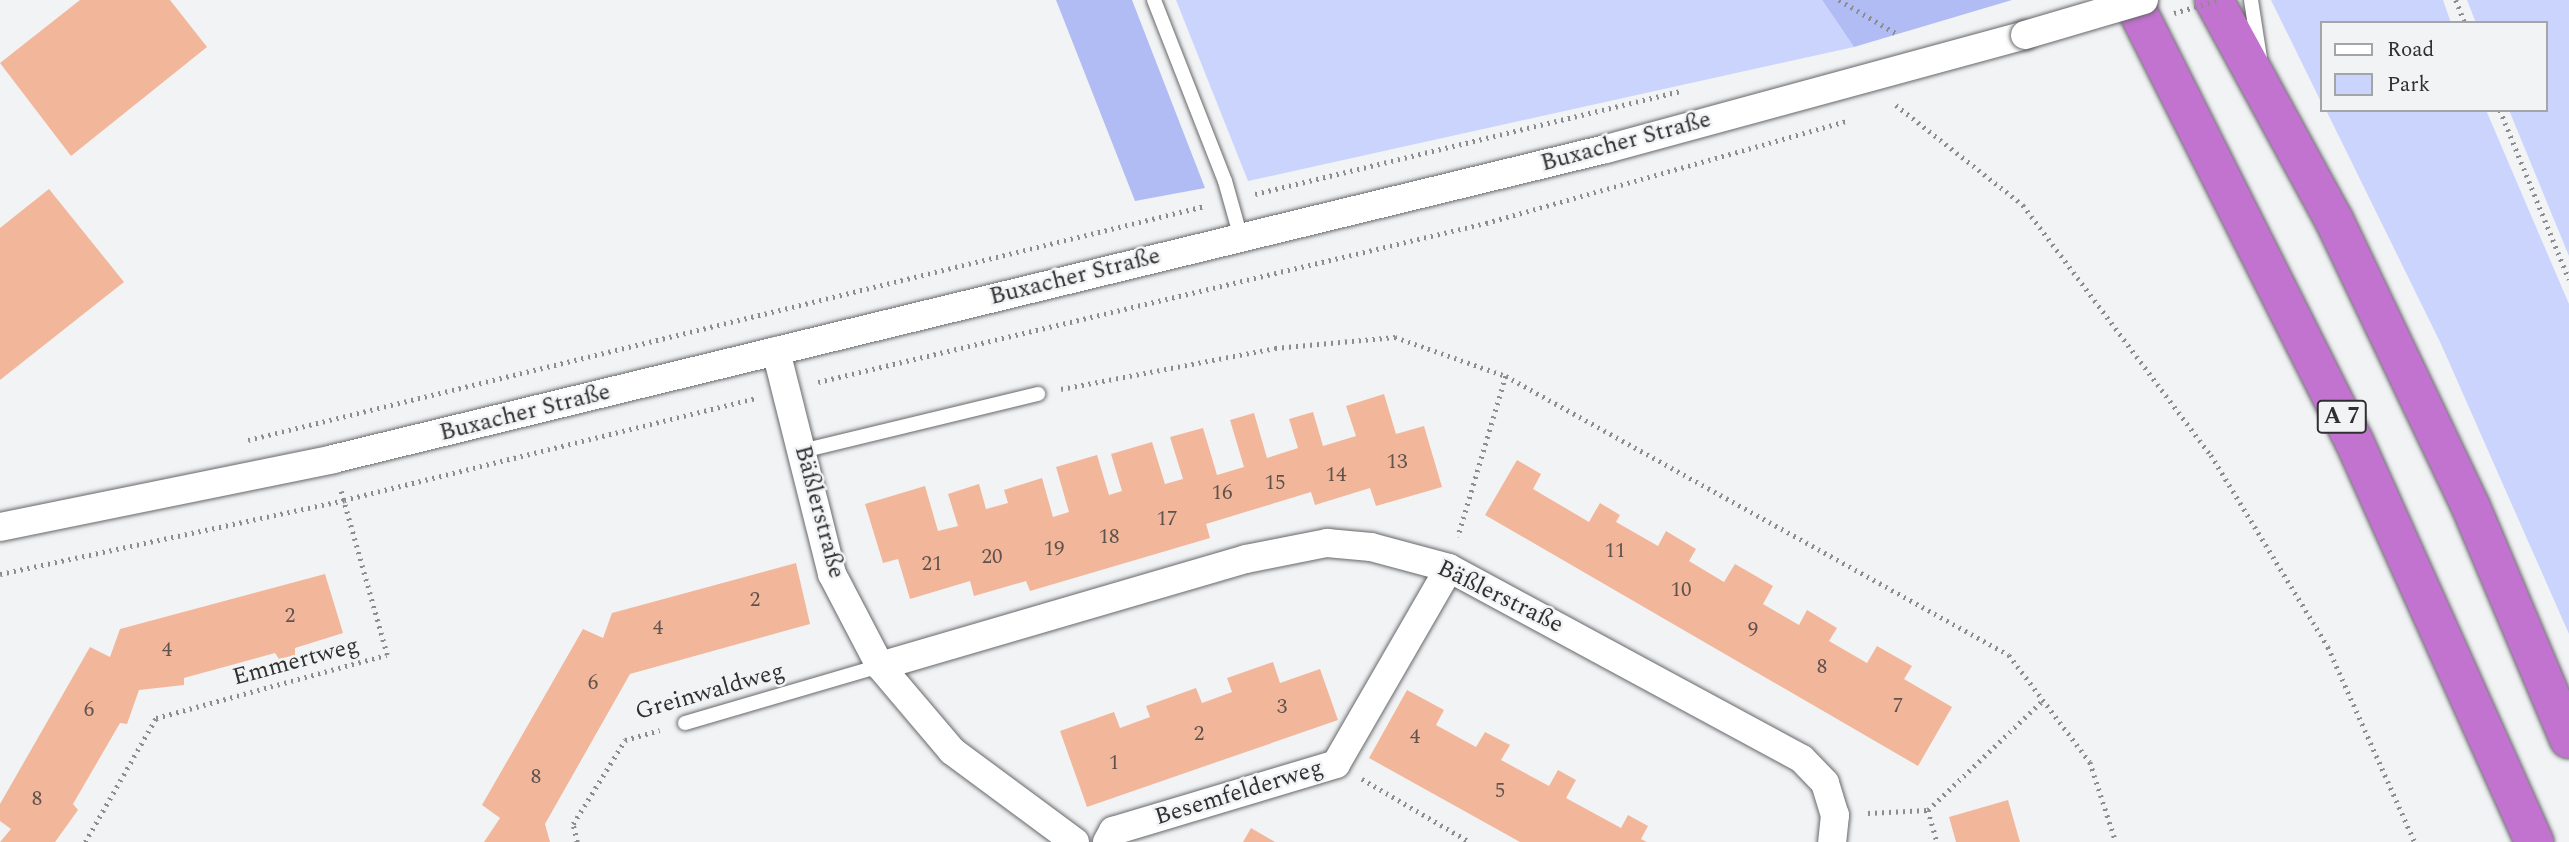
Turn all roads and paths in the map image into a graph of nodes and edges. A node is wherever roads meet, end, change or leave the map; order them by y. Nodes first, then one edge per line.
1 (1154, 0) edge
2 (1839, 0) edge
3 (2132, 0) edge
4 (2144, 0) edge
5 (2214, 0) edge
6 (2251, 0) edge
7 (2456, 0) edge
8 (2464, 21) edge
9 (1897, 44) dead end
10 (1691, 89) dead end
11 (1908, 101) dead end
12 (2266, 101) junction
13 (1896, 105) junction
14 (1883, 109) dead end
15 (2501, 112) edge
16 (1857, 118) dead end
17 (1230, 200) junction
18 (1241, 237) junction
19 (2569, 279) edge
20 (776, 351) junction
21 (1506, 376) junction
22 (787, 390) junction
23 (1038, 394) joint
24 (236, 443) dead end
25 (802, 451) junction
26 (333, 459) junction
27 (344, 500) junction
28 (0, 527) edge
29 (1449, 568) junction
30 (0, 574) edge
31 (880, 666) junction
32 (2041, 701) junction
33 (685, 723) joint
34 (2569, 739) edge
35 (1336, 764) junction
36 (1928, 810) junction
37 (1833, 829) edge
38 (85, 842) edge
39 (577, 842) edge
40 (1075, 842) edge
41 (1107, 842) edge
42 (1471, 842) edge
43 (1937, 842) edge
44 (2116, 842) edge
45 (2415, 842) edge
46 (2535, 842) edge

1 - 17 lane
2 - 9 path
3 - 46 highway, A 7
4 - 18 street, Buxacher Straße, bridge
5 - 12 highway
6 - 12 lane
7 - 8 path
10 - 17 path
11 - 13 path
12 - 34 highway
13 - 14 path
13 - 45 path
15 - 19 path
16 - 22 path
17 - 18 lane
17 - 24 path
18 - 20 street, Buxacher Straße
20 - 22 street, Bäßlerstraße
20 - 26 street, Buxacher Straße
21 - 23 path
21 - 29 path
21 - 32 path
22 - 25 street, Bäßlerstraße
22 - 27 path
23 - 25 lane
25 - 31 street, Bäßlerstraße
26 - 27 path, Emmertweg
26 - 28 street, Buxacher Straße
27 - 30 path
27 - 38 path, Emmertweg
29 - 31 street, Bäßlerstraße
29 - 35 street, Besemfelderweg
29 - 37 street, Bäßlerstraße
31 - 33 lane, Greinwaldweg
31 - 40 street, Bäßlerstraße
32 - 36 path
32 - 44 path
33 - 39 path, Greinwaldweg
35 - 41 street, Besemfelderweg
35 - 42 path, Besemfelderweg
36 - 37 path
36 - 43 path

